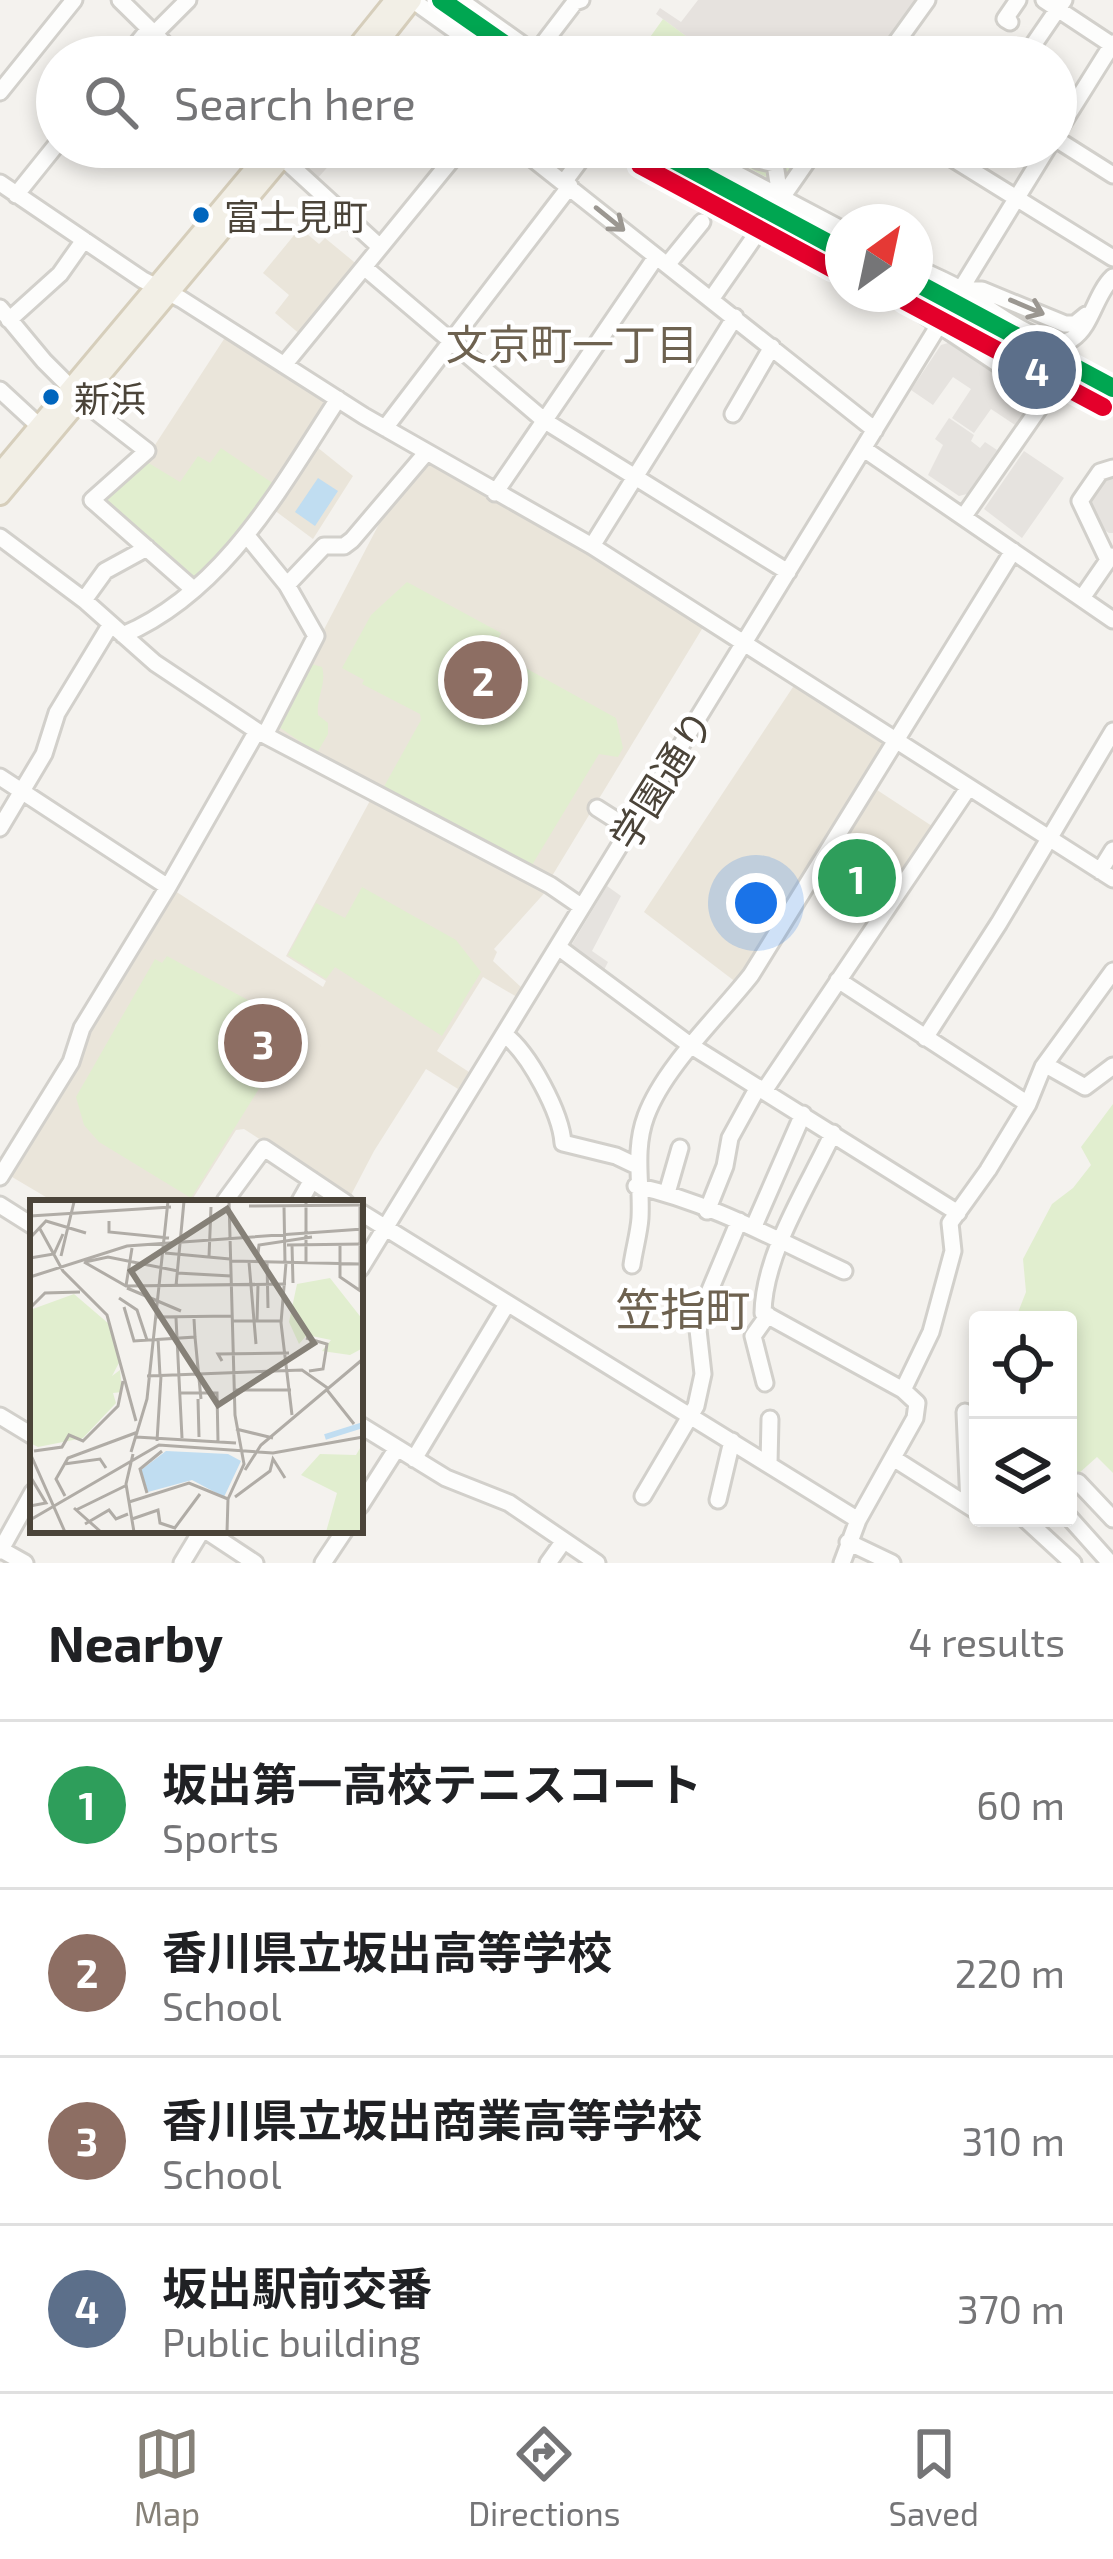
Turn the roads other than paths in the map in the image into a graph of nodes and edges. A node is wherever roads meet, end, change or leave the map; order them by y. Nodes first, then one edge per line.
1 (74, 0) edge
2 (120, 0) edge
3 (188, 0) edge
4 (395, 0) edge
5 (412, 0) edge
6 (460, 0) edge
7 (927, 0) edge
8 (1018, 0) edge
9 (576, 1) edge
10 (1055, 3) edge
11 (1010, 22) dead end
12 (151, 32) junction
13 (378, 33) junction
14 (45, 36) edge
15 (147, 36) edge
16 (155, 36) edge
17 (374, 36) edge
18 (377, 36) edge
19 (382, 36) edge
20 (463, 36) edge
21 (509, 36) edge
22 (551, 36) edge
23 (900, 36) edge
24 (1037, 36) edge
25 (1112, 44) edge
26 (36, 47) edge
27 (0, 92) edge
28 (1077, 102) edge
29 (1077, 151) edge
30 (38, 168) edge
31 (261, 168) edge
32 (298, 168) edge
33 (445, 168) edge
34 (546, 168) edge
35 (577, 168) edge
36 (667, 168) edge
37 (731, 168) edge
38 (776, 168) edge
39 (798, 168) edge
40 (968, 168) edge
41 (1035, 168) edge
42 (1113, 175) edge
43 (0, 184) edge
44 (567, 184) junction
45 (779, 190) junction
46 (16, 195) junction
47 (1016, 197) junction
48 (825, 219) edge
49 (702, 222) dead end
50 (764, 222) junction
51 (83, 240) junction
52 (380, 247) junction
53 (825, 256) edge
54 (1113, 258) edge
55 (662, 261) junction
56 (364, 267) junction
57 (933, 276) edge
58 (1113, 278) edge
59 (157, 287) junction
60 (962, 290) junction
61 (712, 298) junction
62 (921, 312) edge
63 (735, 317) junction
64 (8, 318) edge
65 (942, 325) junction
66 (0, 339) edge
67 (452, 340) junction
68 (772, 347) junction
69 (284, 365) junction
70 (0, 390) edge
71 (76, 393) junction
72 (338, 399) junction
73 (733, 415) dead end
74 (545, 421) junction
75 (39, 427) junction
76 (385, 428) junction
77 (875, 430) junction
78 (864, 449) junction
79 (425, 453) junction
80 (1113, 468) edge
81 (0, 473) edge
82 (636, 478) junction
83 (495, 493) junction
84 (0, 495) edge
85 (964, 516) junction
86 (0, 537) edge
87 (248, 537) junction
88 (592, 546) junction
89 (147, 548) junction
90 (1012, 551) junction
91 (1110, 557) edge
92 (788, 572) junction
93 (287, 585) junction
94 (193, 589) junction
95 (1082, 598) junction
96 (84, 600) junction
97 (1113, 620) edge
98 (117, 629) junction
99 (745, 643) junction
100 (1113, 731) edge
101 (262, 732) junction
102 (895, 741) junction
103 (0, 777) edge
104 (969, 787) junction
105 (21, 790) junction
106 (597, 808) dead end
107 (0, 828) edge
108 (630, 830) junction
109 (1048, 838) junction
110 (1113, 850) edge
111 (1106, 875) edge
112 (168, 887) junction
113 (583, 907) junction
114 (558, 947) junction
115 (1113, 971) edge
116 (838, 980) junction
117 (505, 1035) junction
118 (926, 1038) junction
119 (689, 1045) junction
120 (1046, 1065) junction
121 (1113, 1066) edge
122 (761, 1089) junction
123 (1028, 1104) junction
124 (803, 1114) junction
125 (833, 1132) junction
126 (680, 1148) dead end
127 (637, 1166) junction
128 (0, 1177) edge
129 (312, 1180) junction
130 (636, 1186) junction
131 (667, 1193) junction
132 (226, 1200) edge
133 (300, 1200) edge
134 (342, 1200) edge
135 (0, 1205) edge
136 (707, 1211) junction
137 (958, 1213) junction
138 (363, 1214) edge
139 (30, 1224) edge
140 (747, 1224) junction
141 (385, 1228) junction
142 (782, 1242) junction
143 (363, 1264) edge
144 (632, 1264) dead end
145 (844, 1271) dead end
146 (508, 1304) junction
147 (768, 1315) junction
148 (765, 1384) dead end
149 (903, 1390) junction
150 (964, 1412) dead end
151 (691, 1415) junction
152 (0, 1416) edge
153 (770, 1419) dead end
154 (363, 1428) edge
155 (30, 1434) edge
156 (733, 1442) junction
157 (397, 1448) junction
158 (893, 1458) junction
159 (414, 1459) junction
160 (969, 1460) edge
161 (769, 1464) junction
162 (1078, 1482) dead end
163 (643, 1496) dead end
164 (30, 1497) edge
165 (363, 1501) edge
166 (718, 1501) dead end
167 (969, 1506) edge
168 (858, 1520) junction
169 (1113, 1520) edge
170 (1077, 1526) edge
171 (1034, 1527) edge
172 (202, 1533) edge
173 (209, 1533) edge
174 (343, 1533) edge
175 (563, 1541) junction
176 (848, 1542) junction
177 (0, 1550) edge
178 (25, 1563) edge
179 (182, 1563) edge
180 (255, 1563) edge
181 (323, 1563) edge
182 (548, 1563) edge
183 (597, 1563) edge
184 (842, 1563) edge
185 (892, 1563) edge
186 (1072, 1563) edge
187 (1110, 1563) edge

1 - 14 street
2 - 12 street
3 - 12 street
4 - 13 main road
5 - 13 main road
5 - 20 street
6 - 21 street
7 - 23 street
8 - 11 street
9 - 22 street
10 - 24 street
10 - 25 street
12 - 15 street
12 - 16 street
13 - 17 main road
13 - 18 main road
13 - 19 street
25 - 28 street
26 - 27 street
29 - 42 street
30 - 46 street
31 - 59 main road
32 - 52 street
33 - 52 street
34 - 44 street
35 - 44 street
36 - 50 street
37 - 45 street
38 - 45 street
39 - 45 street
40 - 47 street
41 - 47 street, 学園通り
43 - 46 street
44 -> 55 street
44 - 67 street
45 - 48 street
45 - 50 street
46 - 51 street
47 - 54 street
47 - 60 street, 学園通り
49 - 55 street
50 - 53 street
50 - 61 street
51 - 59 street
51 - 64 street
52 - 56 street
55 - 61 street
55 - 74 street
56 - 67 street
56 - 69 street
57 - 60 street
58 - 60 street
59 - 69 street
59 - 71 main road
60 - 65 street, 学園通り
61 - 63 street
62 - 65 street
63 - 68 street
63 - 82 street
64 - 66 street
64 - 71 street
65 - 77 street, 学園通り
65 - 85 street
67 - 74 street
67 - 76 street
68 - 73 street
68 - 77 street
69 - 72 street
70 - 75 street
71 - 75 main road
71 - 84 main road
71 - 89 street
72 - 76 street
72 - 87 street
74 - 82 street
74 - 83 street
75 - 81 main road
76 - 79 street
77 - 78 street, 学園通り
78 - 85 street
78 - 92 street, 学園通り
79 - 83 street
79 - 93 street
80 - 91 street
82 - 88 street
82 - 92 street
83 - 88 street
85 - 90 street
86 - 96 street
87 - 93 street
87 - 94 street
88 - 99 street
89 - 94 street
89 - 96 street
90 - 95 street
90 - 102 street
91 - 95 street
92 - 99 street, 学園通り
93 - 101 street
94 - 98 street
95 - 97 street
96 - 98 street
98 - 101 street
98 - 105 street
99 - 102 street
99 - 108 street, 学園通り
100 - 109 street
101 - 112 street
101 - 113 street
102 - 104 street
102 - 119 street
103 - 105 street
104 - 109 street
104 - 116 street
105 - 107 street
105 - 112 street
106 - 108 street
108 - 113 street, 学園通り
109 - 111 street
109 - 118 street
110 - 111 street
112 - 128 street
113 - 114 street, 学園通り
114 - 117 street, 学園通り
114 - 119 street
115 - 120 street
116 - 118 street
116 - 122 street
117 - 127 street
117 - 141 street, 学園通り
118 - 123 street
119 - 122 street
119 - 127 street
120 - 121 street
120 - 123 street
122 - 124 street
122 - 136 street
123 - 137 street
124 - 125 street
124 - 140 street
125 - 137 street
125 - 142 street
126 - 131 street
127 - 130 street
129 - 132 street
129 - 133 street
129 - 134 street
130 - 131 street
130 - 144 street
131 - 136 street
135 - 139 street
136 - 140 street
137 - 149 street
138 - 141 street
140 - 142 street
140 - 151 street
141 - 143 street, 学園通り
141 - 146 street
142 - 145 street
142 - 147 street
146 - 151 street
146 - 159 street
147 - 148 street
147 - 149 street
149 - 158 street
150 - 160 street
151 - 156 street
151 - 163 street
152 - 155 street
153 - 161 street
154 - 157 street
156 - 161 street
156 - 166 street
157 - 159 street
157 - 165 street
158 - 167 street
158 - 168 street
159 - 175 street
161 - 168 street
162 - 169 street
164 - 177 street
168 - 176 street
170 - 187 street
171 - 186 street
172 - 179 street
173 - 180 street
174 - 181 street
175 - 182 street
175 - 183 street
176 - 184 street
176 - 185 street
177 - 178 street

